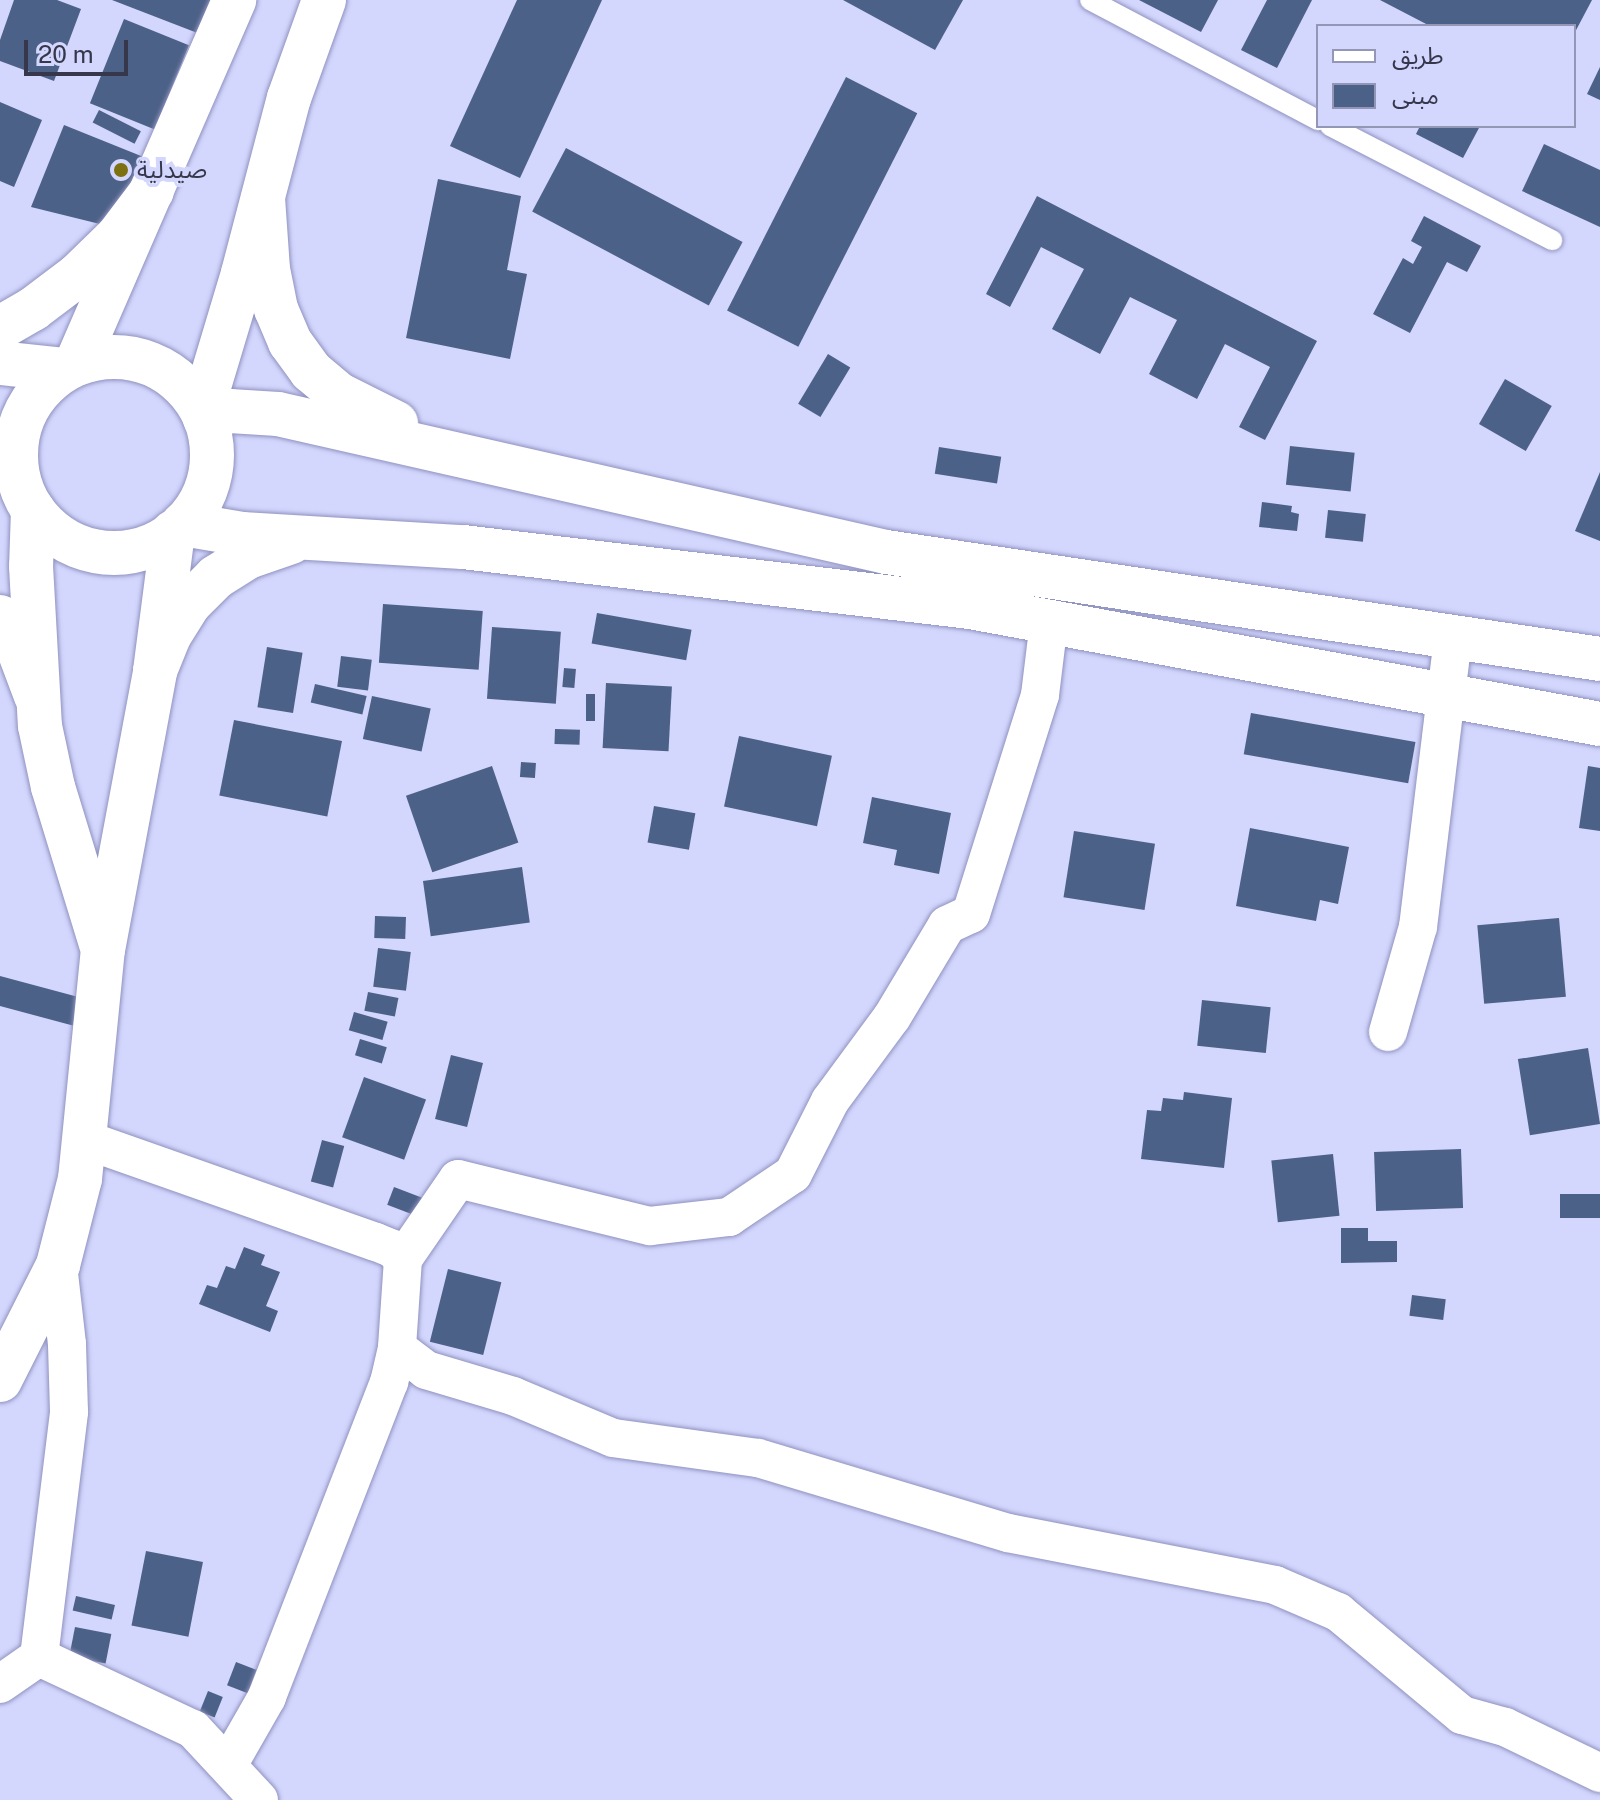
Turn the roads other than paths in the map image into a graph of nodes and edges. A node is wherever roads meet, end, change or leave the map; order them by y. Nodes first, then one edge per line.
1 (234, 0) edge
2 (324, 0) edge
3 (1090, 0) edge
4 (1316, 119) edge
5 (1334, 128) edge
6 (152, 191) junction
7 (263, 198) junction
8 (1552, 240) dead end
9 (0, 328) edge
10 (0, 363) edge
11 (70, 367) junction
12 (203, 414) junction
13 (468, 455) junction
14 (20, 505) edge
15 (178, 528) junction
16 (321, 537) junction
17 (0, 617) edge
18 (1049, 622) junction
19 (1453, 639) junction
20 (1600, 659) edge
21 (155, 671) junction
22 (1445, 695) junction
23 (36, 696) junction
24 (1600, 724) edge
25 (103, 950) junction
26 (1388, 1032) dead end
27 (86, 1140) junction
28 (403, 1259) junction
29 (58, 1265) junction
30 (397, 1348) junction
31 (0, 1380) edge
32 (39, 1657) junction
33 (0, 1684) edge
34 (228, 1765) junction
35 (1600, 1773) edge
36 (259, 1800) edge

1 - 6 main road
2 - 7 main road
3 - 4 lane
5 - 8 lane
6 - 9 main road
6 - 11 main road
7 - 12 main road
7 - 13 main road
10 - 11 main road
11 - 12 main road
11 - 14 main road
12 - 13 main road
12 - 15 main road
13 - 19 main road
14 - 15 main road
14 - 23 main road
15 - 16 main road
15 - 21 main road
16 - 18 main road
16 - 21 main road
17 - 23 main road
18 - 22 main road
18 - 28 street
19 - 20 main road
19 - 22 street
21 - 25 main road
22 - 24 main road
22 - 26 street
23 - 25 main road
25 - 27 main road
27 - 28 street
27 - 29 main road
28 - 30 street
29 - 31 main road
29 - 32 street
30 - 34 street
30 - 35 street
32 - 33 street
32 - 34 street
34 - 36 street

